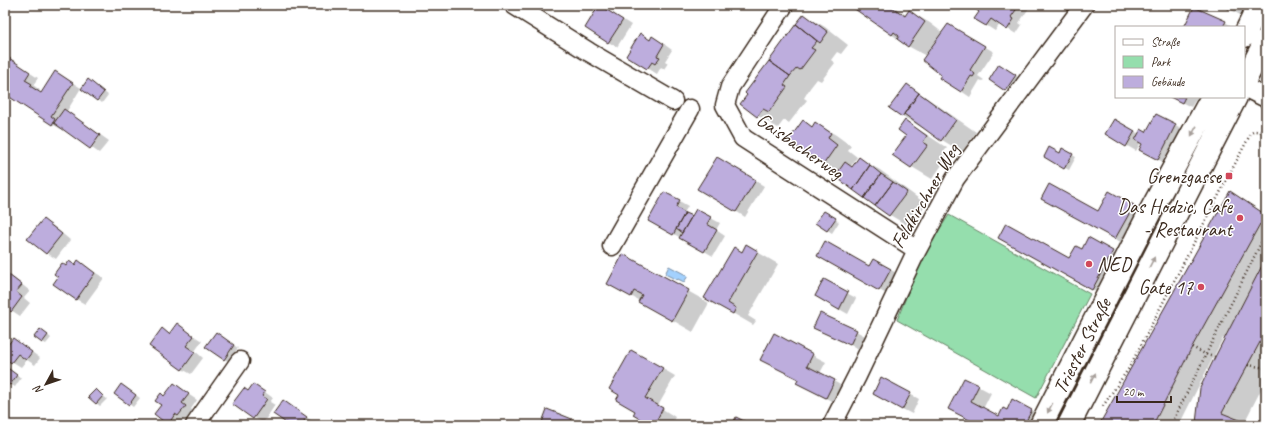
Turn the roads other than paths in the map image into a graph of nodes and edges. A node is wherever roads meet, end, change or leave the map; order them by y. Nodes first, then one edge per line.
1 (514, 5) edge
2 (784, 5) edge
3 (1084, 5) edge
4 (1259, 5) edge
5 (1245, 34) edge
6 (1266, 40) edge
7 (1245, 80) edge
8 (1245, 88) edge
9 (1211, 98) edge
10 (1235, 98) edge
11 (1266, 98) edge
12 (673, 101) dead end
13 (690, 109) dead end
14 (612, 246) dead end
15 (917, 250) junction
16 (240, 361) dead end
17 (194, 425) edge
18 (832, 425) edge
19 (1041, 425) edge
20 (1069, 425) edge

1 - 12 street
2 - 15 street, Gaisbacherweg
3 - 15 street, Feldkirchner Weg
4 - 5 main road
6 - 7 main road
8 - 11 street
9 -> 19 main road, Triester Straße
20 -> 10 main road, Triester Straße
13 - 14 street
15 - 18 street, Feldkirchner Weg
16 - 17 street

